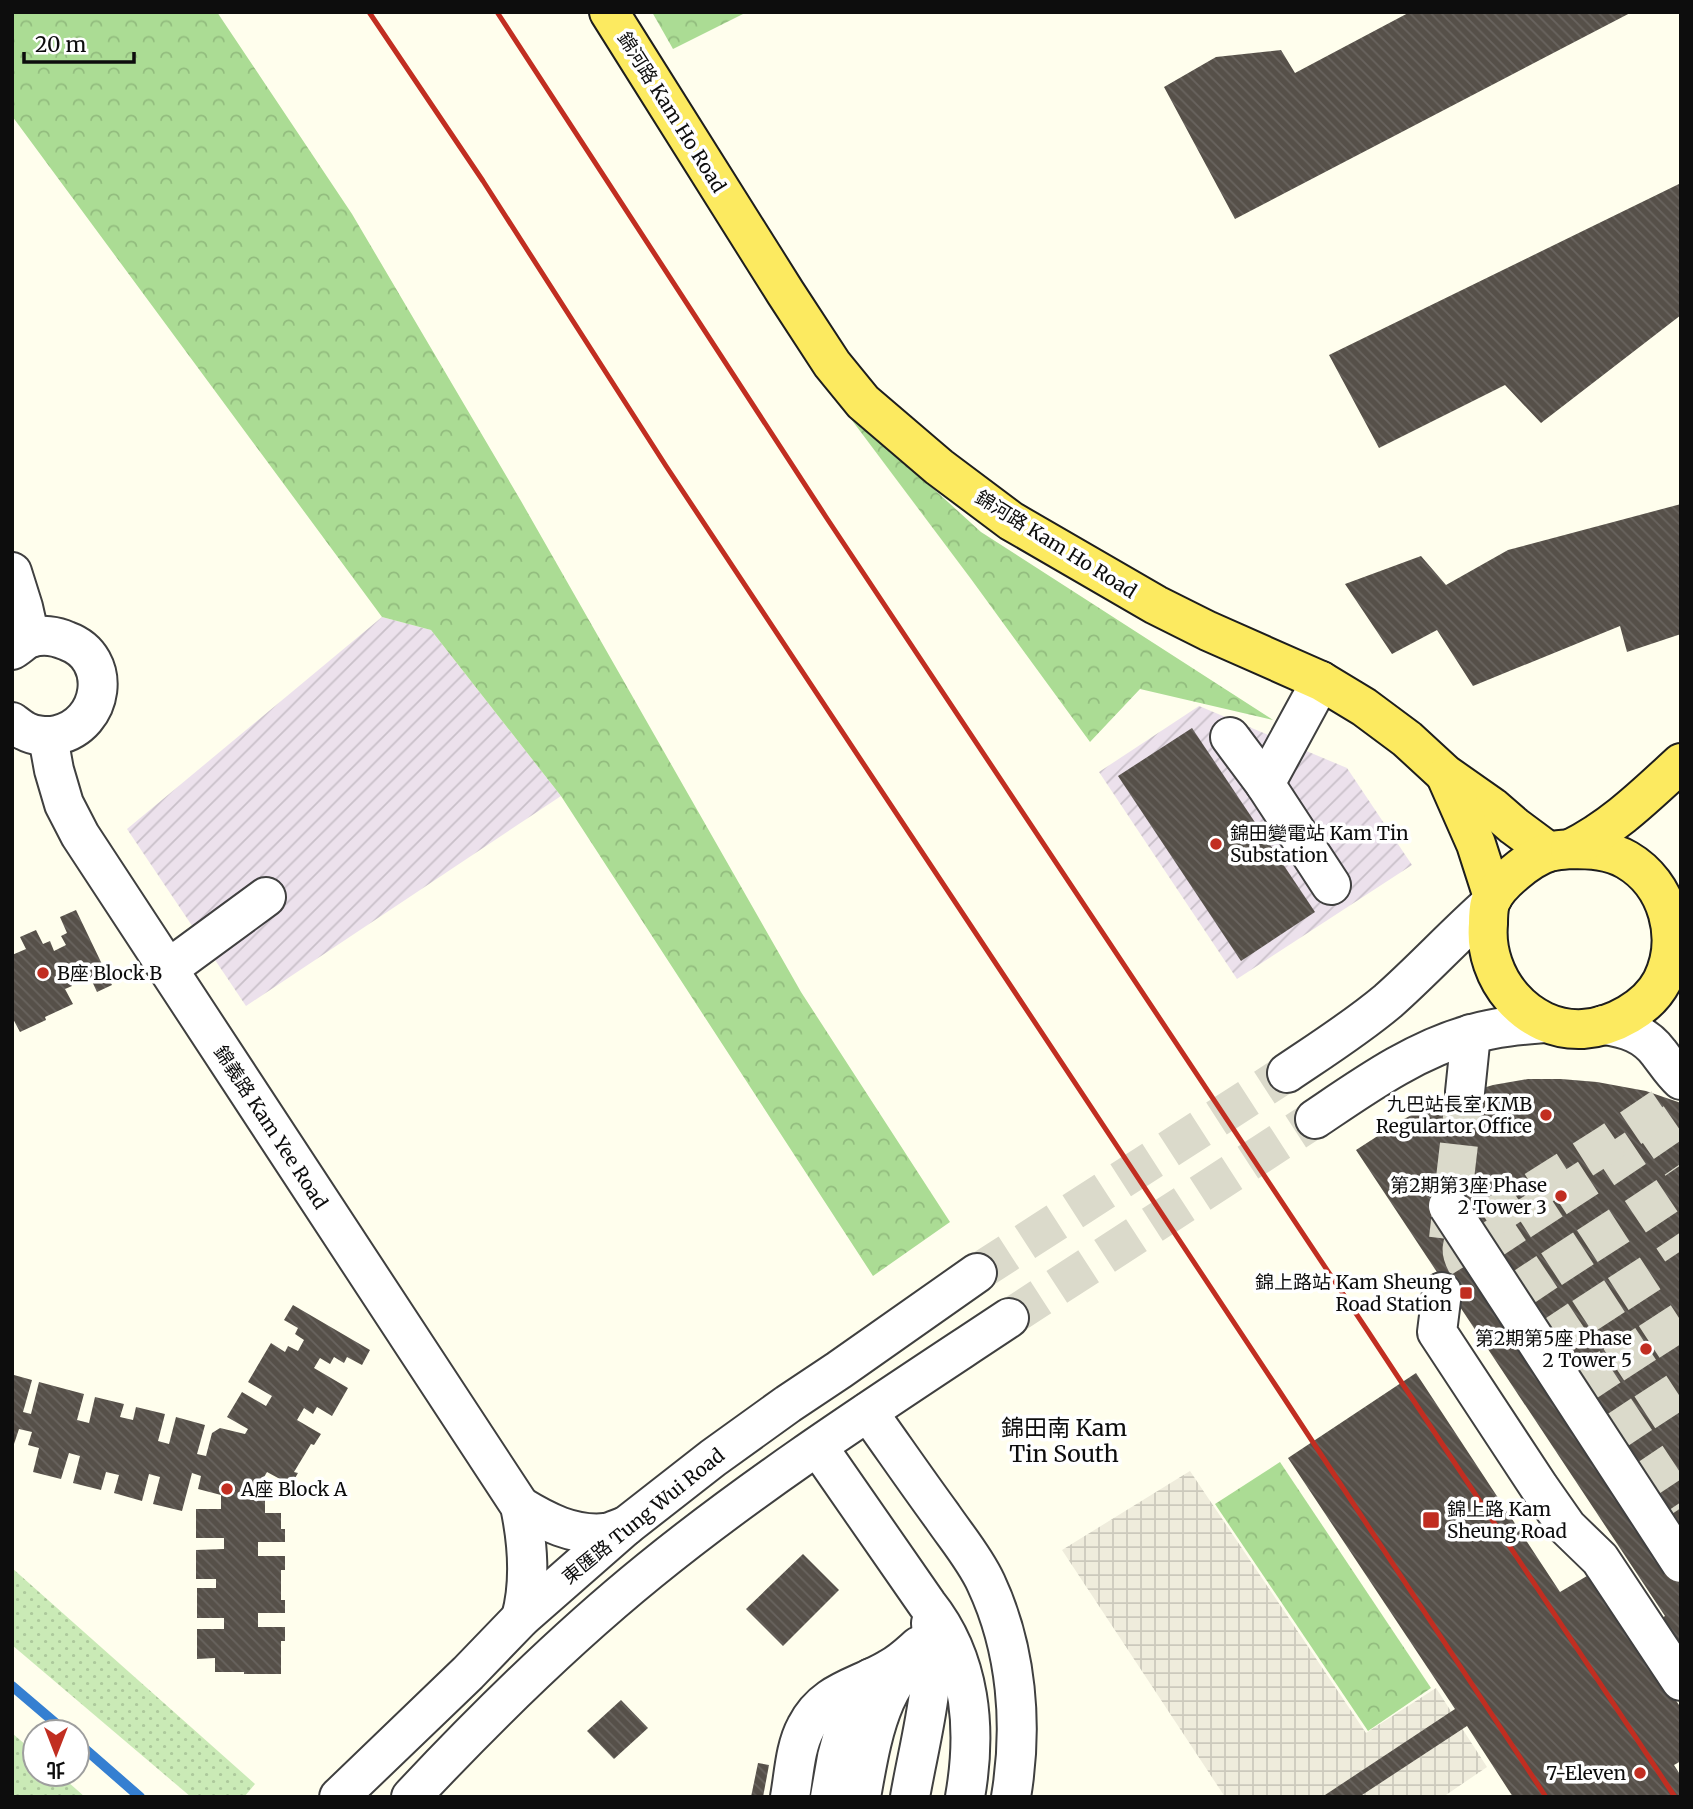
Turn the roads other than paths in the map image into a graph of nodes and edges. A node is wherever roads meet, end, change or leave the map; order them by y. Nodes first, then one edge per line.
1 (609, 12) edge
2 (12, 572) edge
3 (21, 644) edge
4 (1321, 681) junction
5 (12, 722) edge
6 (48, 737) junction
7 (1230, 737) dead end
8 (1681, 763) edge
9 (1445, 774) junction
10 (1265, 784) junction
11 (1560, 851) junction
12 (1331, 885) dead end
13 (266, 897) dead end
14 (1491, 901) junction
15 (1676, 925) edge
16 (168, 969) junction
17 (1546, 1023) junction
18 (1604, 1025) junction
19 (1471, 1034) junction
20 (1287, 1073) tunnel mouth
21 (1676, 1084) tunnel mouth
22 (1465, 1092) tunnel mouth
23 (1315, 1119) tunnel mouth
24 (1448, 1206) tunnel mouth
25 (977, 1273) tunnel mouth
26 (1442, 1292) tunnel mouth
27 (1009, 1318) tunnel mouth
28 (868, 1412) junction
29 (818, 1447) junction
30 (520, 1506) junction
31 (626, 1526) junction
32 (1681, 1563) edge
33 (927, 1604) junction
34 (521, 1618) junction
35 (919, 1646) junction
36 (871, 1678) junction
37 (1681, 1681) edge
38 (339, 1797) edge
39 (411, 1797) edge
40 (790, 1797) edge
41 (831, 1797) edge
42 (862, 1797) edge
43 (910, 1797) edge
44 (965, 1797) edge
45 (1011, 1797) edge

1 - 4 main road, 錦河路 Kam Ho Road
2 - 3 street
3 - 6 street
4 - 9 main road, 錦河路 Kam Ho Road
4 - 10 street
5 - 6 street
6 - 16 street, 錦義路 Kam Yee Road
7 - 10 street
8 - 11 main road
9 - 11 main road, 錦河路 Kam Ho Road
9 - 14 main road, 錦河路 Kam Ho Road
10 - 12 street
11 - 14 main road
11 - 15 main road
13 - 16 street
14 - 17 main road
14 - 20 street
15 - 18 main road
16 - 30 street, 錦義路 Kam Yee Road
17 - 18 main road
17 - 19 street
18 - 21 street
19 - 22 street
19 - 23 street
24 - 32 street, bridge
25 - 31 street, 東匯路 Tung Wui Road
26 - 37 street
27 - 28 street
28 - 29 street
28 - 45 street
29 - 33 street
29 - 39 street
30 - 31 street, 錦義路 Kam Yee Road
30 - 34 street, 錦義路 Kam Yee Road
31 - 34 street, 東匯路 Tung Wui Road
33 - 35 street
33 - 43 street
33 - 44 street
34 - 38 street, 東匯路 Tung Wui Road
35 - 36 street
35 - 42 street
36 - 40 street
36 - 41 street

